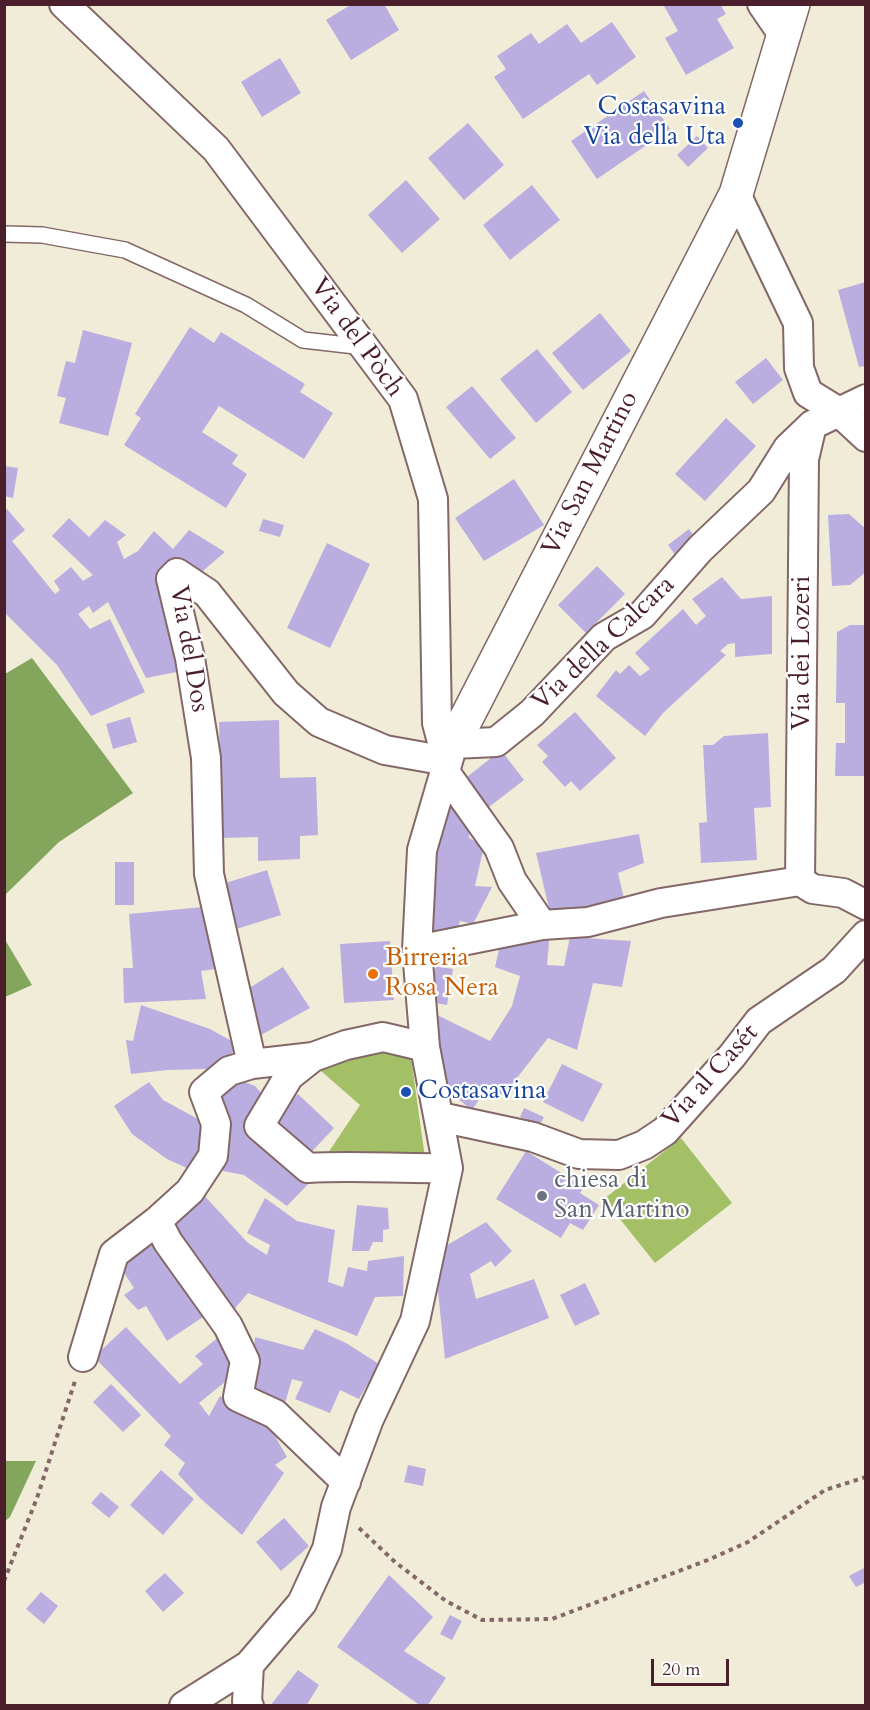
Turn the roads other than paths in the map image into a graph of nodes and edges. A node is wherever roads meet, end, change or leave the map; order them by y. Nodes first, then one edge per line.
1 (64, 4) edge
2 (762, 4) edge
3 (793, 4) edge
4 (784, 36) junction
5 (735, 194) junction
6 (4, 234) edge
7 (364, 347) junction
8 (866, 399) edge
9 (838, 412) junction
10 (812, 426) junction
11 (866, 437) edge
12 (448, 759) junction
13 (800, 881) junction
14 (866, 905) edge
15 (542, 925) junction
16 (866, 935) edge
17 (417, 950) junction
18 (425, 1047) junction
19 (313, 1057) junction
20 (252, 1064) junction
21 (440, 1117) junction
22 (448, 1168) junction
23 (157, 1221) junction
24 (83, 1357) road end
25 (341, 1495) junction
26 (249, 1665) junction
27 (184, 1706) edge
28 (249, 1706) edge

1 - 7 street, Via del Pòch
2 - 4 street
3 - 4 street, Via San Martino
4 - 5 street, Via San Martino
5 - 9 street
5 - 12 street, Via San Martino
6 - 7 lane
7 - 12 street, Via del Pòch
8 - 9 street, Via della Calcara
9 - 10 street, Via della Calcara
9 - 11 street
10 - 12 street, Via della Calcara
10 - 13 street, Via dei Lozeri
12 - 15 street
12 - 17 street, Via San Martino
12 - 20 street, Via del Dos
13 - 14 street
13 - 15 street
15 - 17 street
16 - 21 street, Via al Casét
17 - 18 street, Via San Martino
18 - 19 street
18 - 21 street, Via San Martino
19 - 20 street
19 - 22 street
20 - 23 street
21 - 22 street, Via San Martino
22 - 25 street
23 - 24 street
23 - 25 street
25 - 26 street
26 - 27 street
26 - 28 street

